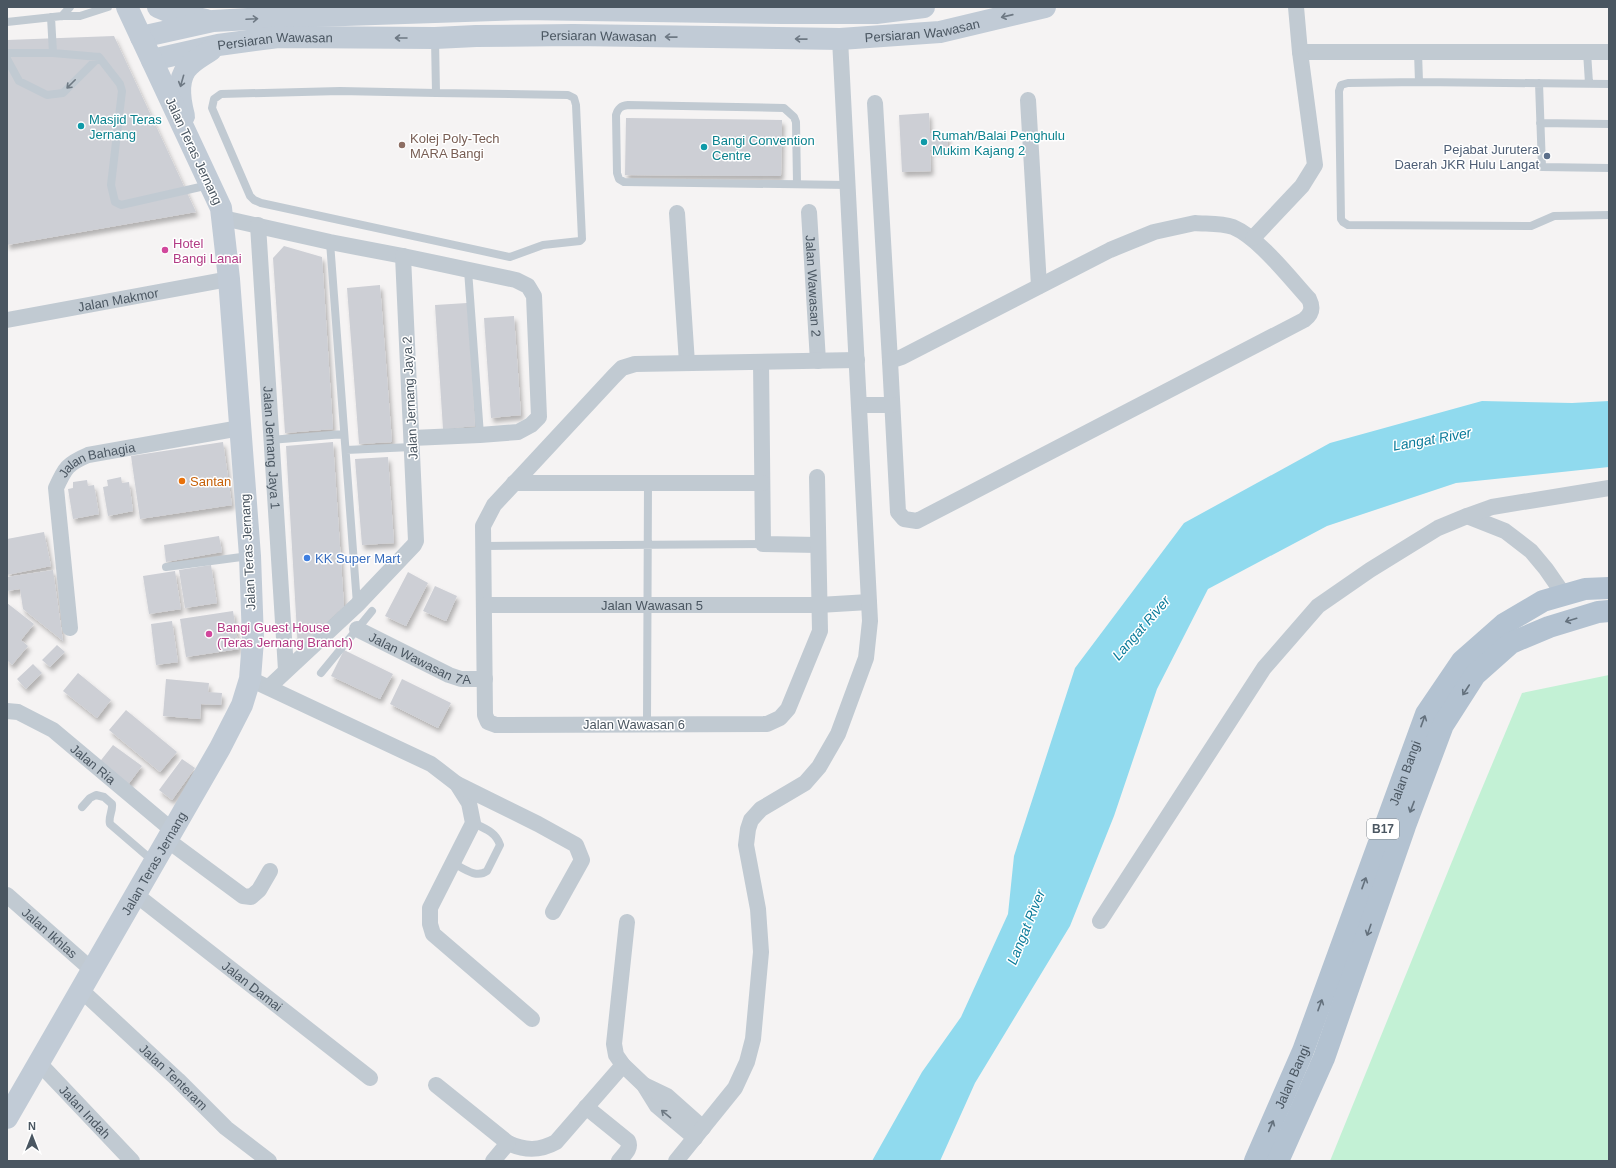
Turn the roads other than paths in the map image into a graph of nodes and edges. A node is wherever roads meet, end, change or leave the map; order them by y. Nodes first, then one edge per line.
1 (70, 7) edge
2 (108, 7) edge
3 (127, 7) edge
4 (158, 7) edge
5 (924, 7) edge
6 (1045, 7) edge
7 (1296, 7) edge
8 (523, 8) edge
9 (876, 12) junction
10 (783, 13) junction
11 (62, 16) junction
12 (51, 17) junction
13 (213, 21) junction
14 (7, 22) edge
15 (573, 35) junction
16 (476, 36) junction
17 (141, 37) junction
18 (435, 38) junction
19 (840, 39) junction
20 (218, 45) junction
21 (1300, 52) junction
22 (1418, 52) junction
23 (1587, 52) junction
24 (1609, 52) edge
25 (7, 53) edge
26 (53, 54) junction
27 (99, 57) junction
28 (7, 59) edge
29 (152, 60) junction
30 (1419, 82) junction
31 (1539, 83) junction
32 (1589, 84) junction
33 (1609, 84) edge
34 (436, 93) junction
35 (1028, 100) dead end
36 (875, 103) dead end
37 (1540, 124) junction
38 (1609, 124) edge
39 (190, 142) junction
40 (1609, 168) edge
41 (797, 183) junction
42 (209, 185) junction
43 (847, 185) junction
44 (809, 212) dead end
45 (677, 213) dead end
46 (1609, 215) edge
47 (223, 218) junction
48 (258, 225) junction
49 (1253, 238) junction
50 (330, 242) junction
51 (404, 256) junction
52 (468, 270) junction
53 (229, 279) junction
54 (1039, 286) junction
55 (7, 320) edge
56 (857, 360) junction
57 (818, 361) junction
58 (890, 361) junction
59 (762, 362) junction
60 (687, 363) junction
61 (859, 405) junction
62 (892, 405) junction
63 (240, 428) junction
64 (344, 434) junction
65 (480, 435) junction
66 (270, 440) junction
67 (412, 442) junction
68 (346, 450) junction
69 (817, 476) dead end
70 (514, 483) junction
71 (648, 483) junction
72 (762, 483) junction
73 (1609, 488) edge
74 (1467, 516) junction
75 (763, 544) junction
76 (648, 545) junction
77 (818, 545) junction
78 (484, 546) junction
79 (250, 556) junction
80 (166, 567) dead end
81 (1609, 588) edge
82 (1564, 595) junction
83 (869, 602) junction
84 (357, 605) junction
85 (485, 605) junction
86 (648, 605) junction
87 (819, 605) junction
88 (372, 611) dead end
89 (1609, 611) edge
90 (70, 628) dead end
91 (357, 629) junction
92 (286, 670) junction
93 (321, 673) dead end
94 (485, 680) junction
95 (259, 683) junction
96 (7, 711) edge
97 (647, 724) junction
98 (457, 784) junction
99 (82, 807) dead end
100 (473, 823) junction
101 (169, 834) junction
102 (154, 861) junction
103 (453, 863) junction
104 (270, 871) dead end
105 (135, 894) junction
106 (7, 895) edge
107 (553, 912) dead end
108 (1100, 921) dead end
109 (627, 922) dead end
110 (92, 970) junction
111 (80, 990) junction
112 (532, 1019) dead end
113 (39, 1063) junction
114 (623, 1065) junction
115 (370, 1078) dead end
116 (436, 1085) dead end
117 (11, 1103) edge
118 (586, 1107) junction
119 (699, 1133) junction
120 (508, 1144) junction
121 (132, 1161) edge
122 (269, 1161) edge
123 (493, 1161) edge
124 (619, 1161) edge
125 (676, 1161) edge
126 (1255, 1161) edge
127 (1278, 1161) edge

1 - 11 lane
2 - 11 lane
3 - 17 main road, Jalan Teras Jernang
4 - 13 main road
5 - 9 main road, Persiaran Wawasan
6 -> 19 main road, Persiaran Wawasan
7 - 21 street
8 - 10 main road, Persiaran Wawasan
13 -> 8 main road, Persiaran Wawasan
8 - 15 main road
8 - 16 main road
9 - 10 main road, Persiaran Wawasan
9 - 19 main road
10 - 19 main road
11 - 12 lane
12 - 14 lane
12 - 26 lane
13 - 17 main road, Persiaran Wawasan
15 - 16 main road, Persiaran Wawasan
19 -> 15 main road, Persiaran Wawasan
16 - 18 main road, Persiaran Wawasan
17 - 29 main road, Jalan Teras Jernang
18 -> 20 main road, Persiaran Wawasan
18 - 34 lane
19 - 43 street
20 - 29 main road, Persiaran Wawasan
20 -> 39 main road
21 - 22 street
21 - 49 street
22 - 23 street
22 - 30 lane
23 - 24 street
23 - 32 lane
25 - 26 lane
26 - 27 lane
27 -> 28 lane
27 - 42 lane
29 - 39 main road, Jalan Teras Jernang
30 - 31 lane
30 - 46 lane
31 - 32 lane
31 - 37 lane
32 - 33 lane
34 - 34 lane
35 - 54 street
36 - 58 street
37 - 38 lane
37 - 40 lane
39 - 42 main road, Jalan Teras Jernang
41 - 41 lane
41 - 43 lane
42 - 47 main road, Jalan Teras Jernang
43 - 56 street
44 - 57 street, Jalan Wawasan 2
45 - 60 street
47 - 48 street
47 - 53 main road, Jalan Teras Jernang
48 - 50 street
48 - 66 street, Jalan Jernang Jaya 1
49 - 54 street
49 - 62 street
50 - 51 street
50 - 64 lane
51 - 52 street
51 - 67 street, Jalan Jernang Jaya 2
52 - 65 lane
52 - 65 street
53 - 55 street, Jalan Makmor
53 - 63 main road, Jalan Teras Jernang
54 - 58 street
56 - 57 street
56 - 61 street
57 - 59 street
58 - 62 street
59 - 60 street
59 - 72 street
60 - 70 street
61 - 62 street
61 - 83 street
63 - 79 main road, Jalan Teras Jernang
63 - 90 street, Jalan Bahagia
64 - 66 lane
64 - 68 lane
65 - 67 street
66 - 92 street, Jalan Jernang Jaya 1
67 - 68 lane
67 - 84 street, Jalan Jernang Jaya 2
68 - 84 lane
69 - 77 street
70 - 71 street
70 - 78 street
71 - 72 street
71 - 76 lane
72 - 75 street
73 - 74 street
74 - 82 street
74 - 108 street
75 - 76 lane
75 - 77 street
76 - 78 lane
76 - 86 lane
77 - 87 street
78 - 85 street
79 - 80 lane
79 - 95 main road, Jalan Teras Jernang
81 - 82 main road, Jalan Bangi / B17
126 -> 82 main road, Jalan Bangi / B17
83 - 87 street, Jalan Wawasan 5
83 - 119 street
84 - 92 street
85 - 86 street, Jalan Wawasan 5
85 - 94 street
86 - 87 street, Jalan Wawasan 5
86 - 97 lane
87 - 97 street, Jalan Wawasan 6
88 - 91 lane
89 -> 127 main road, Jalan Bangi / B17
91 - 93 lane
91 - 94 street, Jalan Wawasan 7A
92 - 95 street
94 - 97 street, Jalan Wawasan 6
95 - 98 street
95 - 101 main road, Jalan Teras Jernang
96 - 101 street, Jalan Ria
98 - 100 street
98 - 107 street
99 - 102 lane
100 - 103 street
100 - 103 lane
101 - 102 main road, Jalan Teras Jernang
101 - 104 street, Jalan Ria
102 - 105 main road, Jalan Teras Jernang
103 - 112 street
105 - 110 main road, Jalan Teras Jernang
105 - 115 street, Jalan Damai
106 - 110 street, Jalan Ikhlas
109 - 114 street
110 - 111 main road, Jalan Teras Jernang
111 - 113 main road, Jalan Teras Jernang
111 - 122 street, Jalan Tenteram
113 - 117 main road, Jalan Teras Jernang
113 - 121 street, Jalan Indah
114 - 118 street
114 - 119 street
116 - 120 street
118 - 120 street
118 - 124 street
119 - 125 street
120 - 123 street

